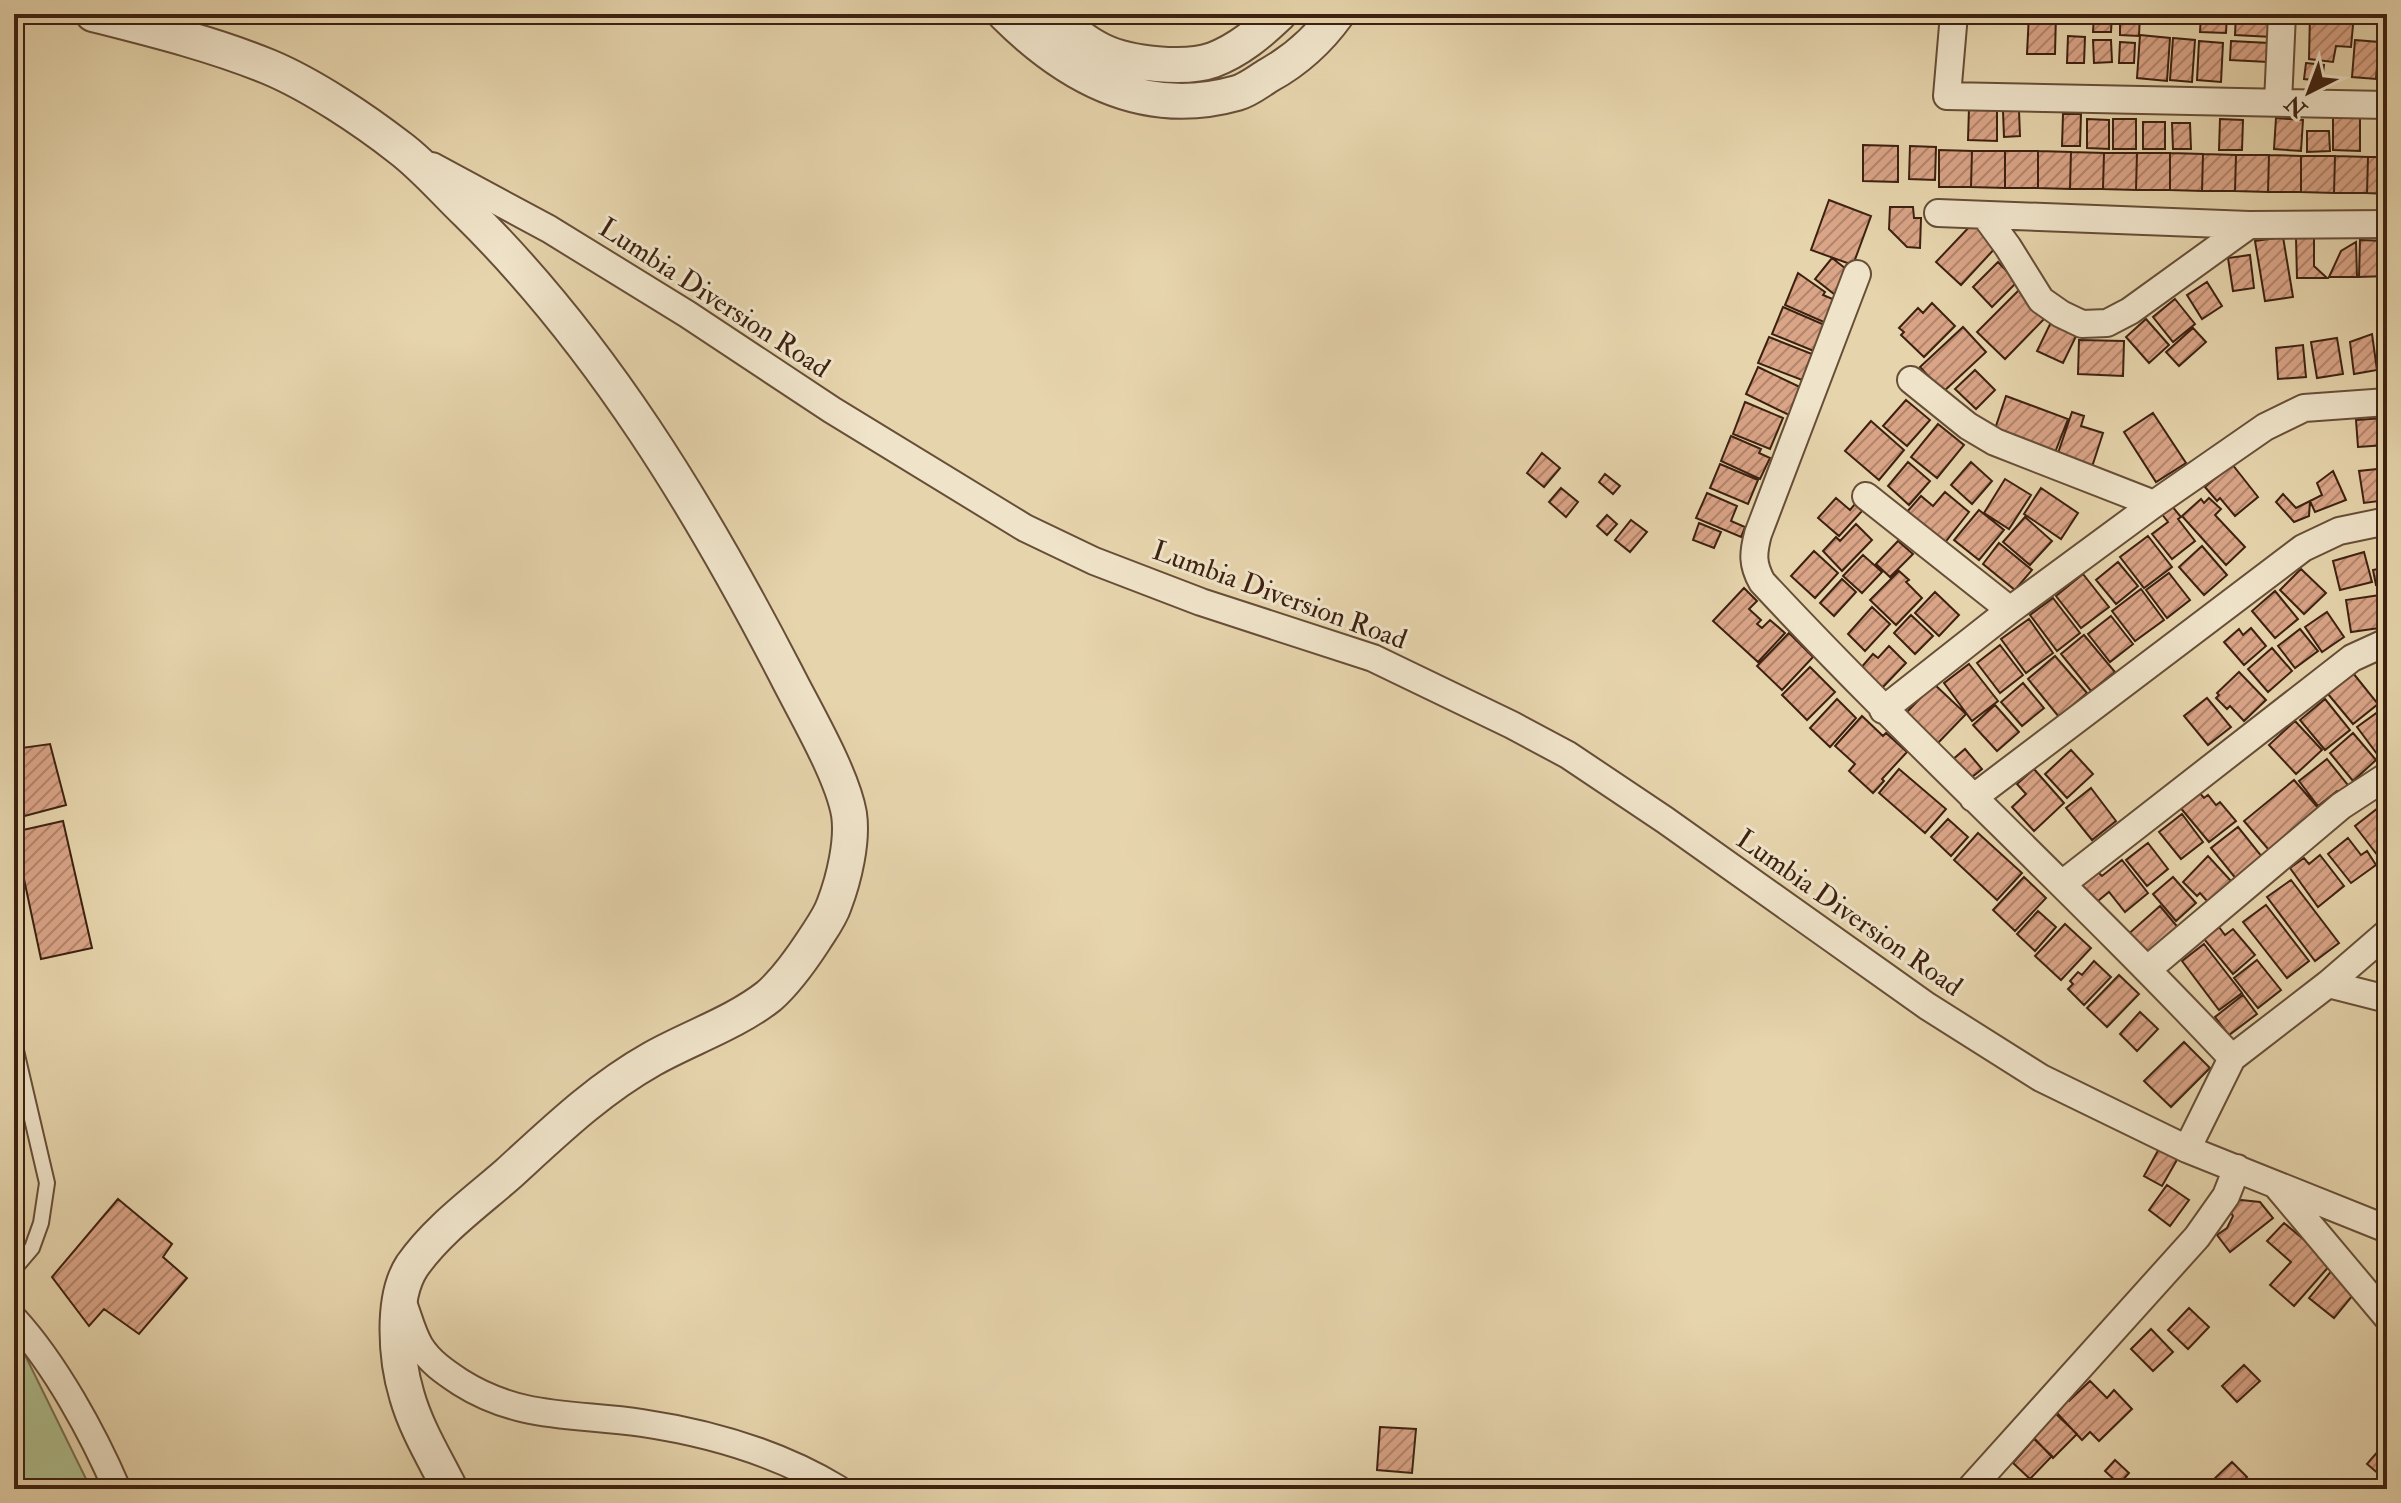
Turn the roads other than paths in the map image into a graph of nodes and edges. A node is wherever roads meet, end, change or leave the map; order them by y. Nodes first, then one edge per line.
1 (93, 14) edge
2 (1005, 14) edge
3 (1052, 14) edge
4 (1279, 14) edge
5 (1337, 14) edge
6 (1954, 14) edge
7 (2282, 14) edge
8 (2278, 103) junction
9 (2387, 105) edge
10 (404, 151) junction
11 (1938, 213) dead end
12 (1986, 217) junction
13 (2387, 224) edge
14 (2249, 225) junction
15 (1857, 274) dead end
16 (1911, 380) dead end
17 (2387, 402) edge
18 (1866, 496) dead end
19 (2154, 504) junction
20 (2387, 521) edge
21 (2010, 610) junction
22 (2387, 642) edge
23 (1883, 710) junction
24 (2387, 776) edge
25 (1973, 798) junction
26 (2062, 884) junction
27 (2387, 933) edge
28 (2148, 969) junction
29 (2328, 984) junction
30 (2387, 999) edge
31 (14, 1042) edge
32 (2232, 1058) junction
33 (2187, 1149) junction
34 (2237, 1168) junction
35 (2273, 1182) junction
36 (2387, 1229) edge
37 (14, 1269) edge
38 (400, 1295) junction
39 (2387, 1317) edge
40 (14, 1319) edge
41 (117, 1489) edge
42 (450, 1489) edge
43 (838, 1489) edge
44 (1970, 1489) edge

1 - 10 street
2 - 5 street
3 - 4 street
6 - 8 street
7 - 8 street
8 - 9 street
10 - 33 street, Lumbia Diversion Road
10 - 38 street
11 - 12 street
12 - 14 street
12 - 14 street
13 - 14 street
15 - 23 street
16 - 19 street
17 - 19 street
18 - 21 street
19 - 21 street
20 - 25 street
21 - 23 street
22 - 26 street
23 - 25 street
24 - 28 street
25 - 26 street
26 - 28 street
27 - 29 street
28 - 32 street
29 - 30 street
29 - 32 street
31 - 37 lane
32 - 33 street
33 - 34 street, Lumbia Diversion Road
34 - 35 street, Lumbia Diversion Road
34 - 44 street
35 - 36 street, Lumbia Diversion Road
35 - 39 street
38 - 42 street
38 - 43 street
40 - 41 street

